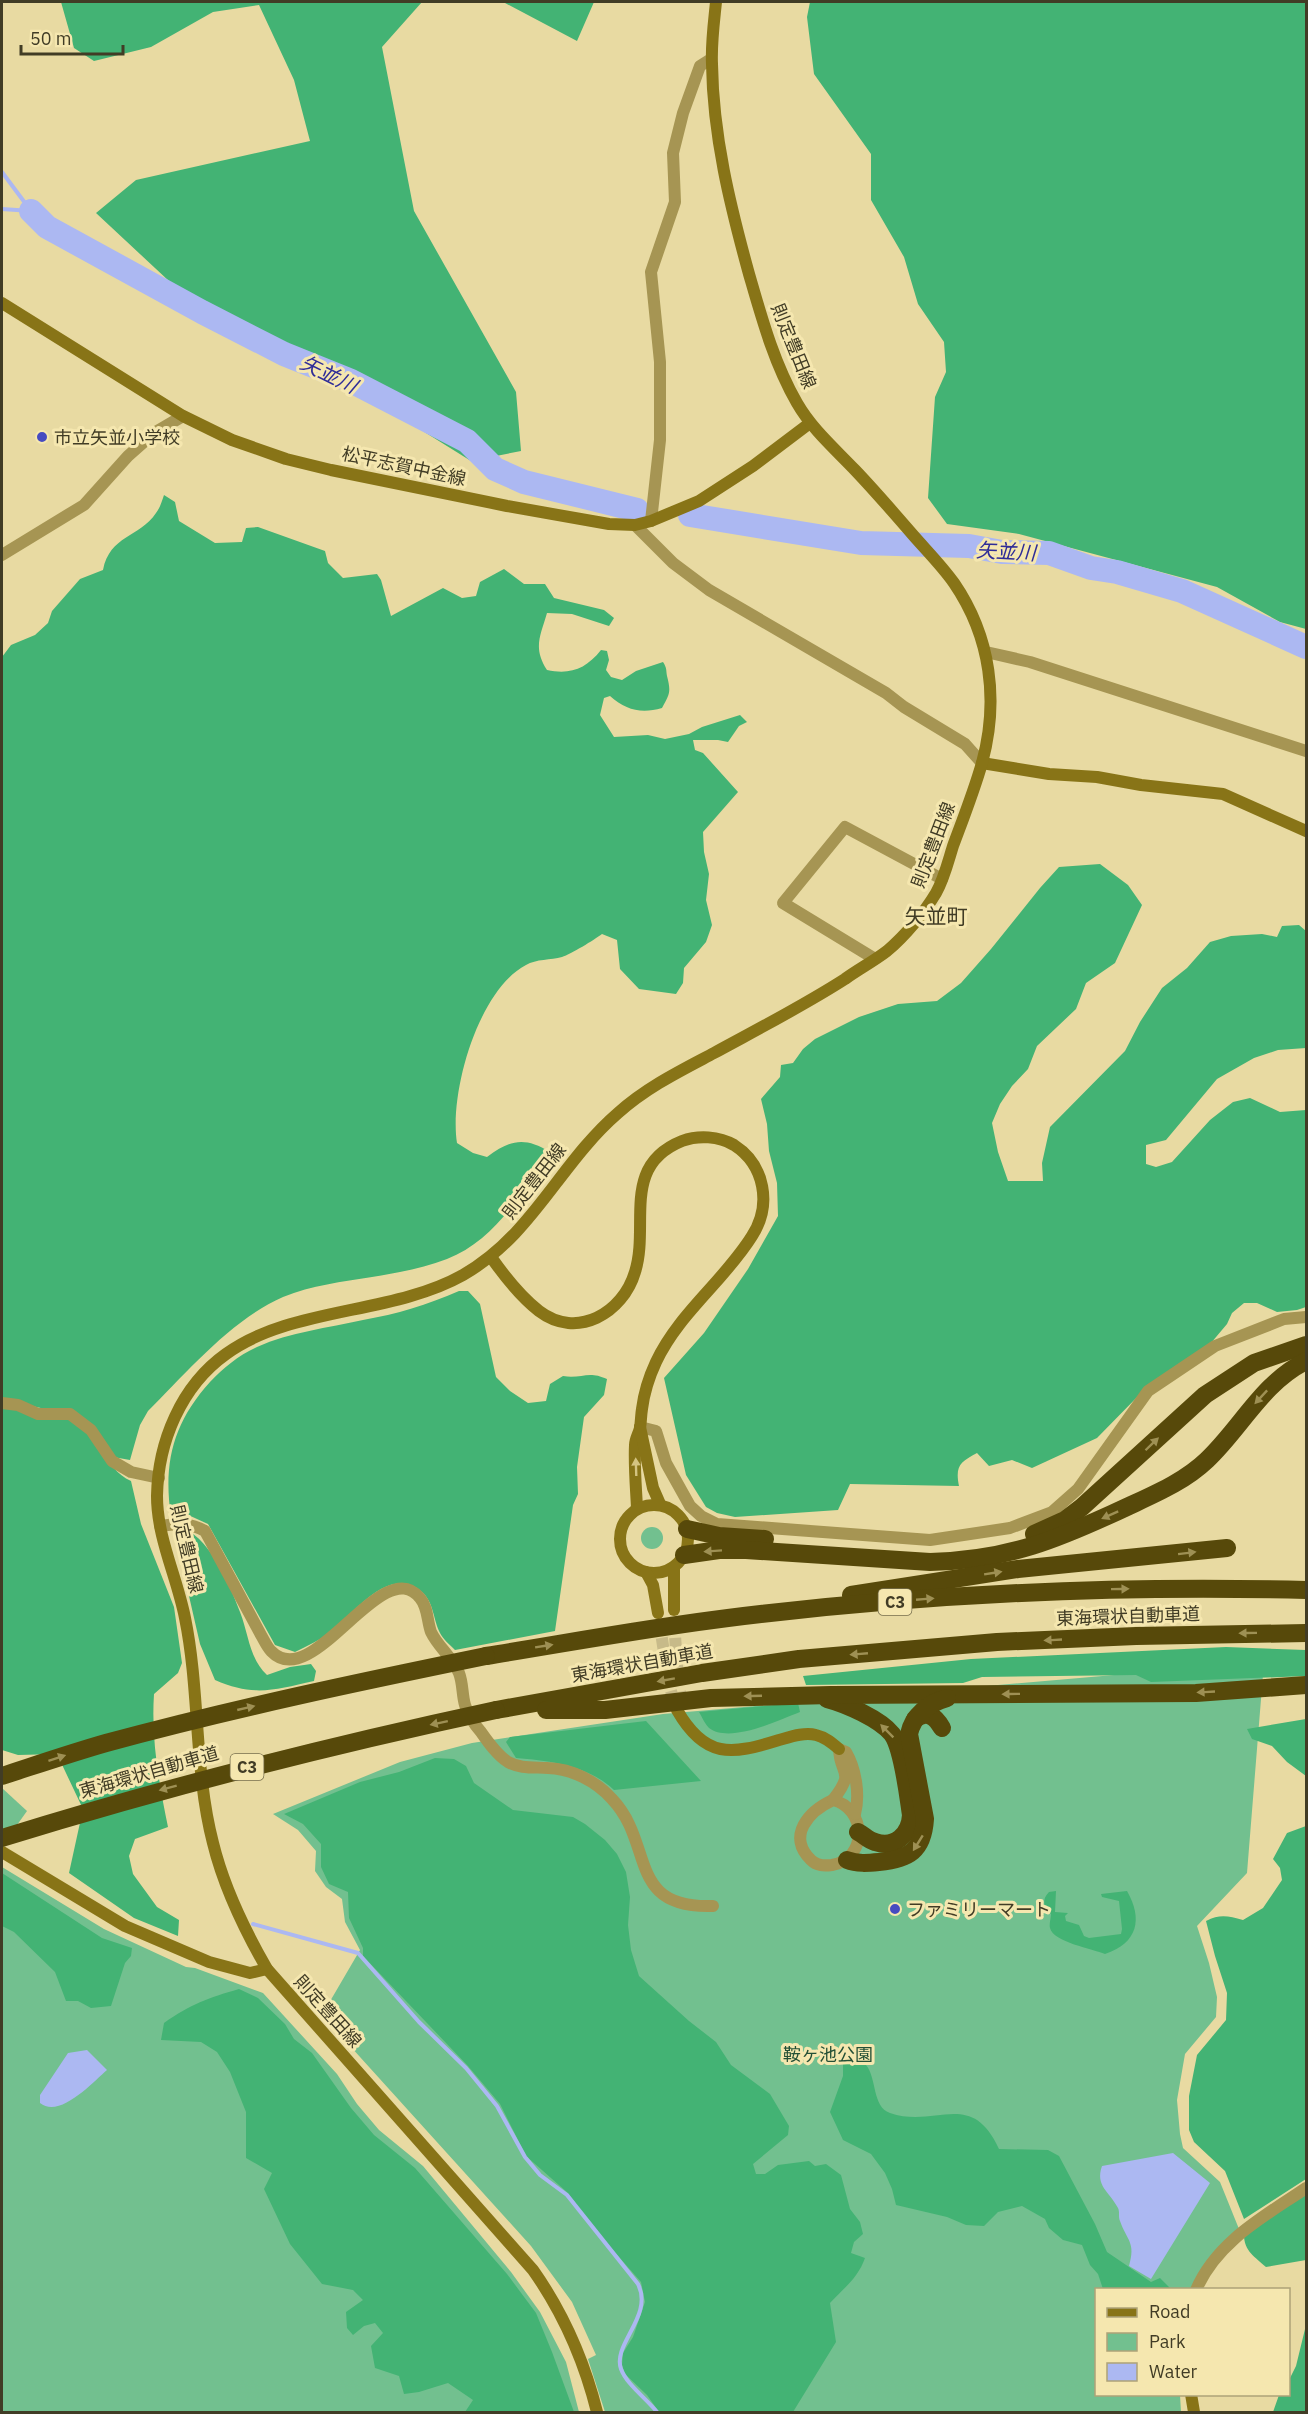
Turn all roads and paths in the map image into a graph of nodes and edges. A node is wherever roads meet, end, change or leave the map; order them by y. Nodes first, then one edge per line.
1 (716, 2) edge
2 (711, 59) junction
3 (2, 303) edge
4 (183, 416) junction
5 (810, 423) junction
6 (651, 521) junction
7 (635, 525) junction
8 (2, 555) edge
9 (986, 652) junction
10 (1306, 751) edge
11 (982, 763) junction
12 (1306, 831) edge
13 (942, 879) junction
14 (875, 959) junction
15 (491, 1257) junction
16 (1306, 1317) edge
17 (1306, 1345) edge
18 (1306, 1361) edge
19 (2, 1403) edge
20 (640, 1427) junction
21 (159, 1478) junction
22 (660, 1504) junction
23 (637, 1508) junction
24 (160, 1526) junction
25 (687, 1529) junction
26 (1227, 1548) dead end
27 (679, 1561) junction
28 (646, 1572) junction
29 (1306, 1590) edge
30 (674, 1610) tunnel mouth
31 (658, 1613) tunnel mouth
32 (728, 1618) junction
33 (1306, 1633) edge
34 (1306, 1685) edge
35 (792, 1695) junction
36 (963, 1695) junction
37 (496, 1710) junction
38 (680, 1710) tunnel mouth
39 (915, 1719) junction
40 (942, 1728) dead end
41 (839, 1749) junction
42 (2, 1776) edge
43 (833, 1800) junction
44 (855, 1814) junction
45 (858, 1832) junction
46 (2, 1838) edge
47 (2, 1852) edge
48 (847, 1860) junction
49 (713, 1906) dead end
50 (267, 1969) junction
51 (1306, 2188) edge
52 (1197, 2288) edge
53 (1191, 2396) edge
54 (597, 2412) edge
55 (1194, 2412) edge

1 - 2 main road, 則定豊田線
2 - 5 main road, 則定豊田線
2 - 6 street
3 - 4 main road, 松平志賀中金線
4 - 7 main road, 松平志賀中金線
4 - 8 street
5 - 6 main road, 松平志賀中金線
5 - 9 main road, 則定豊田線
6 - 7 main road, 松平志賀中金線
7 - 11 street
9 - 10 street
9 - 11 main road, 則定豊田線
11 - 12 main road
11 - 13 main road, 則定豊田線
13 - 14 main road, 則定豊田線
13 - 14 street
14 - 15 main road, 則定豊田線
15 - 20 main road
15 - 21 main road, 則定豊田線
16 - 20 street
25 -> 17 highway
18 -> 27 highway
19 - 21 street
20 - 22 main road
23 -> 20 main road
21 - 24 main road, 則定豊田線
22 - 23 main road
22 - 25 main road
23 - 28 main road
24 - 49 street
24 - 50 main road, 則定豊田線
25 - 27 main road
32 -> 26 highway
27 - 28 main road
27 - 30 main road
28 - 31 main road
32 -> 29 highway, 東海環状自動車道 / C3
42 -> 32 highway, 東海環状自動車道 / C3, bridge
33 -> 37 highway, 東海環状自動車道 / C3
34 -> 36 highway
35 - 36 highway
35 -> 37 highway
45 -> 35 highway
36 - 39 highway
37 -> 46 highway, 東海環状自動車道 / C3, bridge
38 - 41 main road
39 - 40 highway
39 -> 48 highway
41 - 43 street
41 - 44 street
43 - 44 street
43 - 48 street
44 - 45 street
45 - 48 street
47 - 50 main road
50 - 54 main road, 則定豊田線
51 - 52 street
53 - 55 main road

